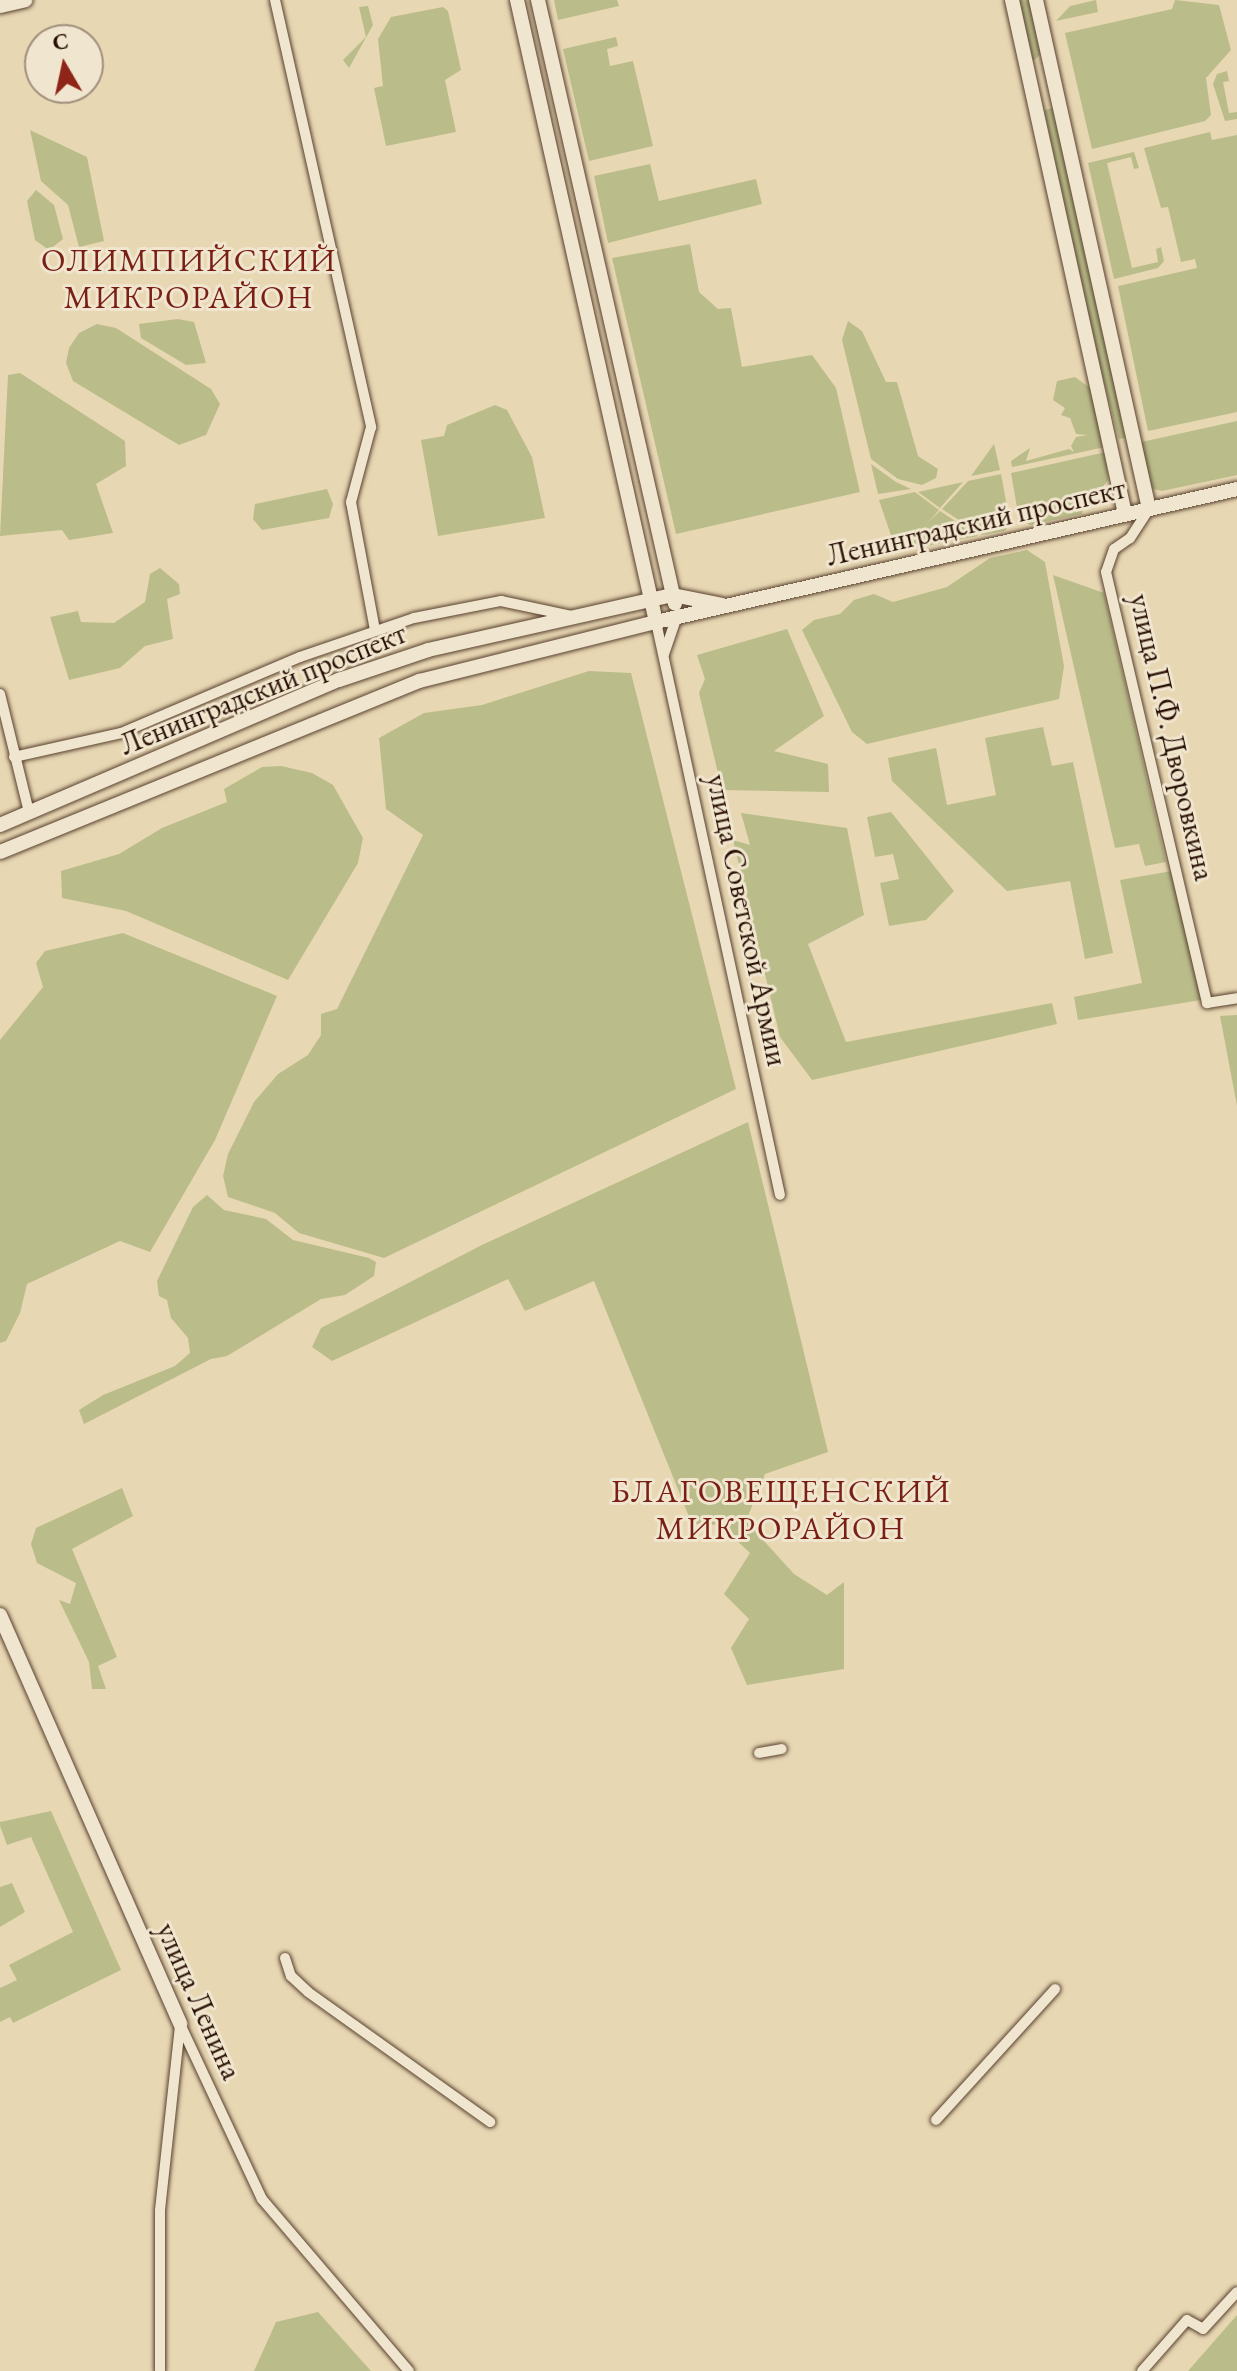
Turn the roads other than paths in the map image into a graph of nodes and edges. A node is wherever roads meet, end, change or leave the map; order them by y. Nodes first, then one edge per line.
1 (25, 0) edge
2 (275, 0) edge
3 (517, 0) edge
4 (538, 0) edge
5 (1012, 0) edge
6 (1036, 0) edge
7 (0, 6) edge
8 (1058, 98) junction
9 (1035, 103) junction
10 (600, 276) junction
11 (578, 281) junction
12 (1237, 489) edge
13 (1149, 509) junction
14 (1125, 514) junction
15 (1130, 538) junction
16 (673, 595) junction
17 (651, 599) junction
18 (727, 606) junction
19 (574, 617) junction
20 (677, 617) junction
21 (656, 622) junction
22 (375, 630) junction
23 (663, 656) junction
24 (0, 694) edge
25 (14, 757) junction
26 (29, 812) junction
27 (6, 823) edge
28 (22, 843) junction
29 (0, 852) edge
30 (1237, 998) edge
31 (780, 1195) dead end
32 (0, 1615) edge
33 (782, 1749) dead end
34 (759, 1753) dead end
35 (285, 1958) dead end
36 (1055, 1989) dead end
37 (180, 2024) junction
38 (936, 2120) dead end
39 (490, 2122) dead end
40 (1237, 2292) edge
41 (160, 2371) edge
42 (409, 2371) edge
43 (1142, 2371) edge

1 - 7 street
2 - 22 street
3 - 11 street, улица Советской Армии
4 - 10 street
5 - 9 street
6 - 8 street
8 - 9 street
8 - 13 street
9 - 14 street
10 - 11 street
10 - 16 street
11 - 17 street, улица Советской Армии
12 - 13 street, Ленинградский проспект
13 - 14 street, Ленинградский проспект
13 - 15 street, улица П.Ф. Дворовкина
14 - 15 street
14 - 18 street, Ленинградский проспект
15 - 30 street, улица П.Ф. Дворовкина
16 - 17 street, Ленинградский проспект
16 - 18 street, Ленинградский проспект
16 - 20 street
17 - 19 street, Ленинградский проспект
17 - 21 street, улица Советской Армии
18 - 20 street, Ленинградский проспект
19 - 22 street
19 - 26 street, Ленинградский проспект
20 - 21 street, Ленинградский проспект
20 - 23 street
21 - 23 street, улица Советской Армии
21 - 28 street, Ленинградский проспект
22 - 25 street
23 - 31 street, улица Советской Армии
24 - 25 street
25 - 26 street
26 - 27 street, Ленинградский проспект
27 - 28 street, Ленинградский проспект
28 - 29 street, Ленинградский проспект
32 - 37 street, улица Ленина
33 - 34 street
35 - 39 street
36 - 38 street
37 - 41 street
37 - 42 street, улица Ленина
40 - 43 street

